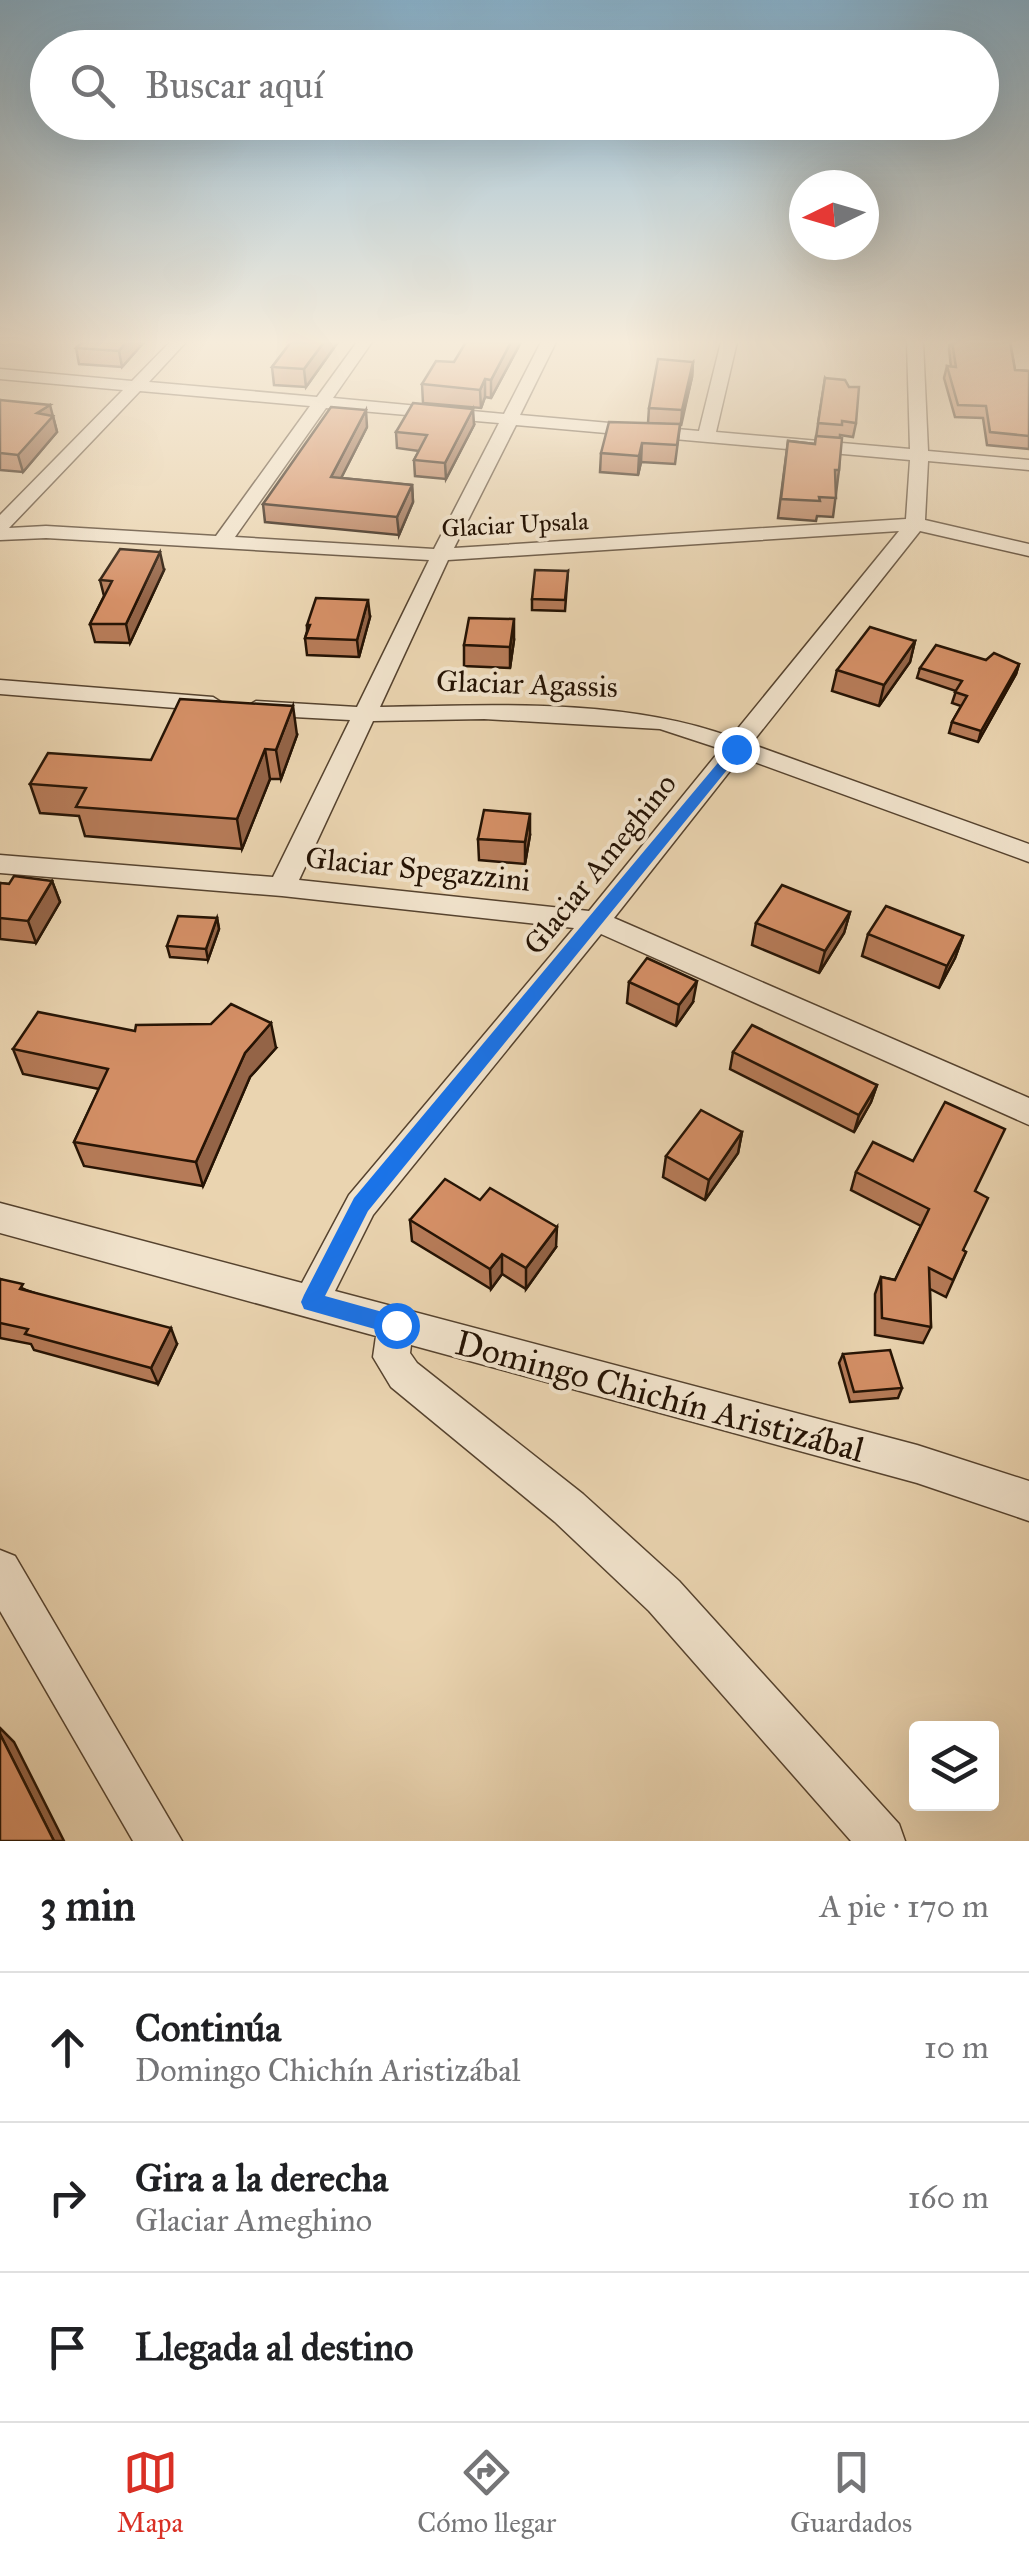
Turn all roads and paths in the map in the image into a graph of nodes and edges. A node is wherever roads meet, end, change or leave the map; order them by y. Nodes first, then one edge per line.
1 (95, 428) edge
2 (302, 428) edge
3 (506, 428) edge
4 (596, 428) edge
5 (708, 428) edge
6 (918, 428) edge
7 (706, 438) junction
8 (919, 455) junction
9 (1029, 465) edge
10 (915, 524) junction
11 (0, 526) edge
12 (0, 534) edge
13 (222, 542) junction
14 (1029, 550) edge
15 (441, 555) junction
16 (0, 687) edge
17 (366, 714) junction
18 (736, 749) junction
19 (1029, 853) edge
20 (0, 864) edge
21 (282, 888) junction
22 (596, 921) junction
23 (1029, 1112) edge
24 (0, 1218) edge
25 (311, 1302) junction
26 (396, 1325) junction
27 (1029, 1501) edge
28 (0, 1571) edge
29 (159, 1841) edge
30 (882, 1841) edge

1 - 11 street
2 - 13 street
3 - 15 street
4 - 7 street
5 - 7 street
6 - 8 street
7 - 8 street
8 - 9 street
8 - 10 street
10 - 14 street, Glaciar Upsala
10 - 15 street, Glaciar Upsala
10 - 18 street, Glaciar Ameghino
12 - 13 street, Glaciar Upsala
13 - 15 street, Glaciar Upsala
15 - 17 street
16 - 17 street, Glaciar Agassis
17 - 18 street, Glaciar Agassis
17 - 21 street
18 - 19 street, Glaciar Agassis
18 - 22 street, Glaciar Ameghino
20 - 21 street, Glaciar Spegazzini
21 - 22 street, Glaciar Spegazzini
22 - 23 street, Glaciar Spegazzini
22 - 25 street, Glaciar Ameghino
24 - 25 street, Domingo Chichín Aristizábal
25 - 26 street, Domingo Chichín Aristizábal
26 - 27 street, Domingo Chichín Aristizábal
26 - 30 street
28 - 29 street

